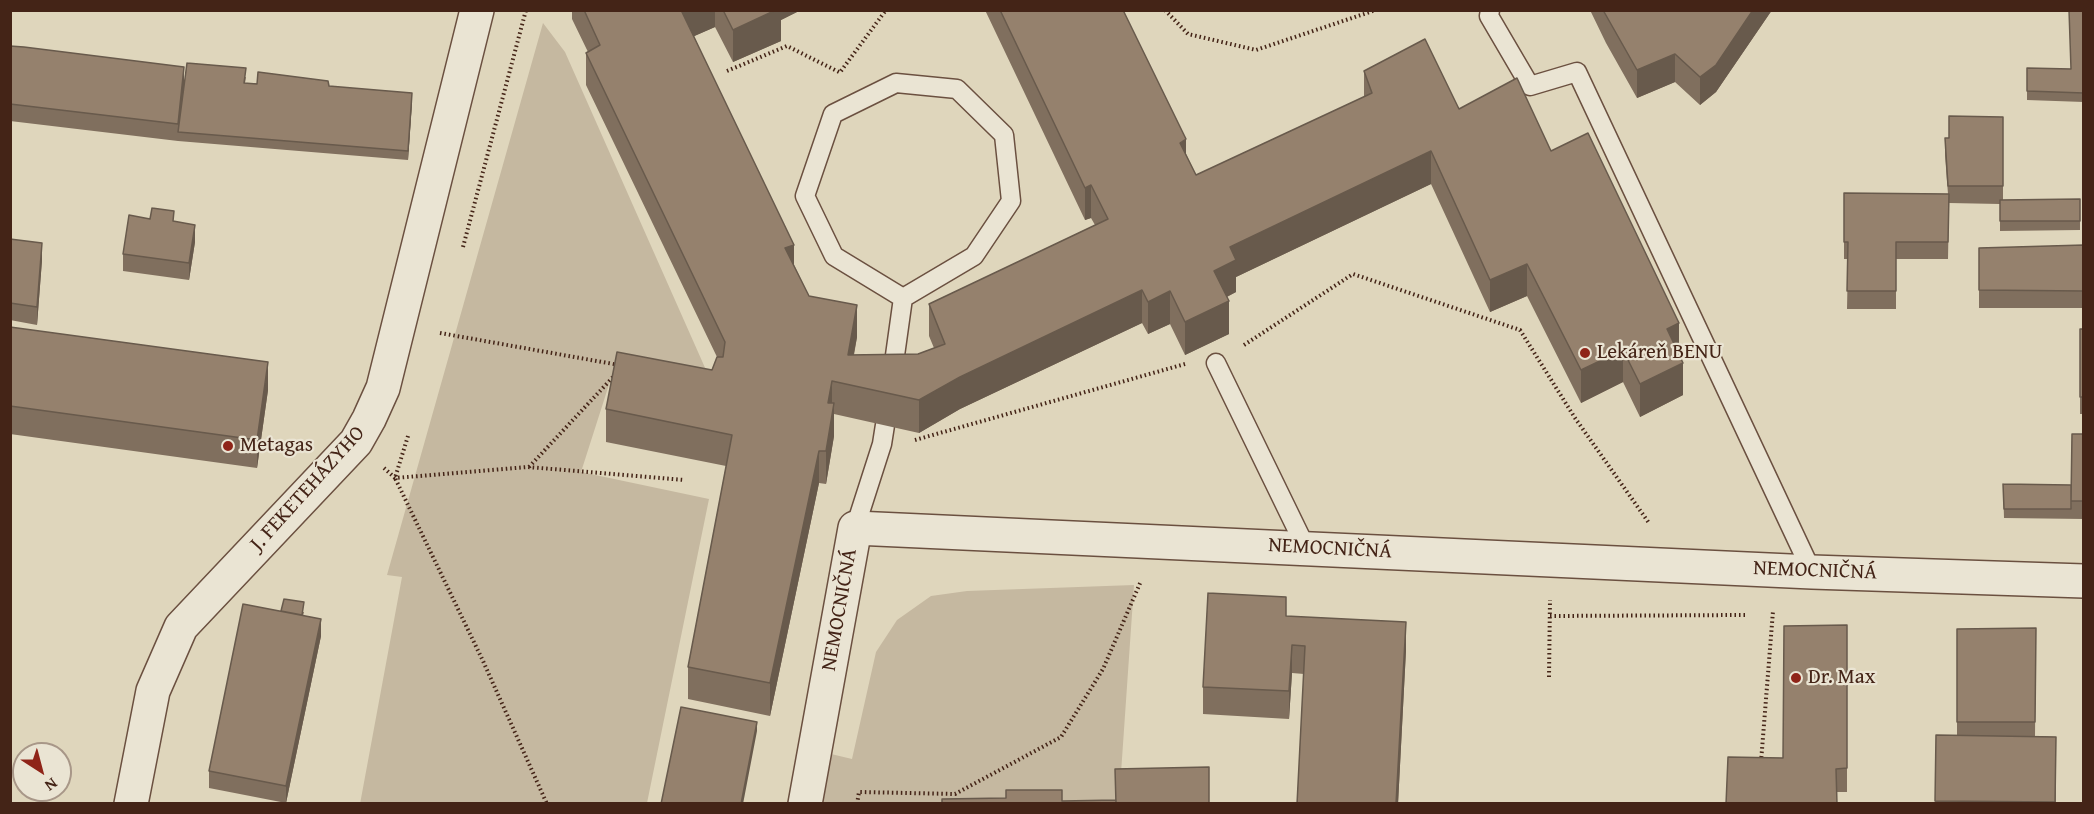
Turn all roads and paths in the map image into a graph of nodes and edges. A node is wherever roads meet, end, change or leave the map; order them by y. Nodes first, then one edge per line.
1 (477, 10) edge
2 (526, 10) edge
3 (886, 10) edge
4 (1165, 10) edge
5 (1376, 10) edge
6 (1490, 10) edge
7 (727, 71) dead end
8 (841, 71) junction
9 (856, 103) junction
10 (461, 252) dead end
11 (903, 298) junction
12 (443, 321) dead end
13 (440, 333) junction
14 (436, 344) dead end
15 (1216, 363) junction
16 (890, 387) edge
17 (885, 425) edge
18 (409, 433) dead end
19 (882, 444) junction
20 (528, 467) junction
21 (395, 478) junction
22 (685, 480) dead end
23 (855, 528) junction
24 (1306, 548) junction
25 (1652, 564) junction
26 (1776, 570) junction
27 (1812, 572) junction
28 (1142, 579) dead end
29 (2084, 581) edge
30 (1745, 615) dead end
31 (1550, 616) dead end
32 (1761, 769) edge
33 (131, 804) edge
34 (547, 804) edge
35 (806, 804) edge
36 (857, 804) edge

1 - 33 street, J. FEKETEHÁZYHO
2 - 10 path
3 - 8 path
4 - 5 path
6 - 27 lane
7 - 8 path
8 - 9 path
9 - 11 lane
9 - 11 lane
11 - 16 lane
12 - 13 path
13 - 14 path
13 - 20 path
15 - 19 path
15 - 24 lane
15 - 25 path
17 - 19 lane
18 - 21 path
19 - 23 lane
20 - 21 path
20 - 22 path
21 - 34 path
23 - 24 street, NEMOCNIČNÁ
23 - 35 street, NEMOCNIČNÁ
24 - 25 street, NEMOCNIČNÁ
25 - 26 street, NEMOCNIČNÁ
26 - 27 street, NEMOCNIČNÁ
26 - 32 path
27 - 29 street, NEMOCNIČNÁ
28 - 36 path
30 - 31 path

